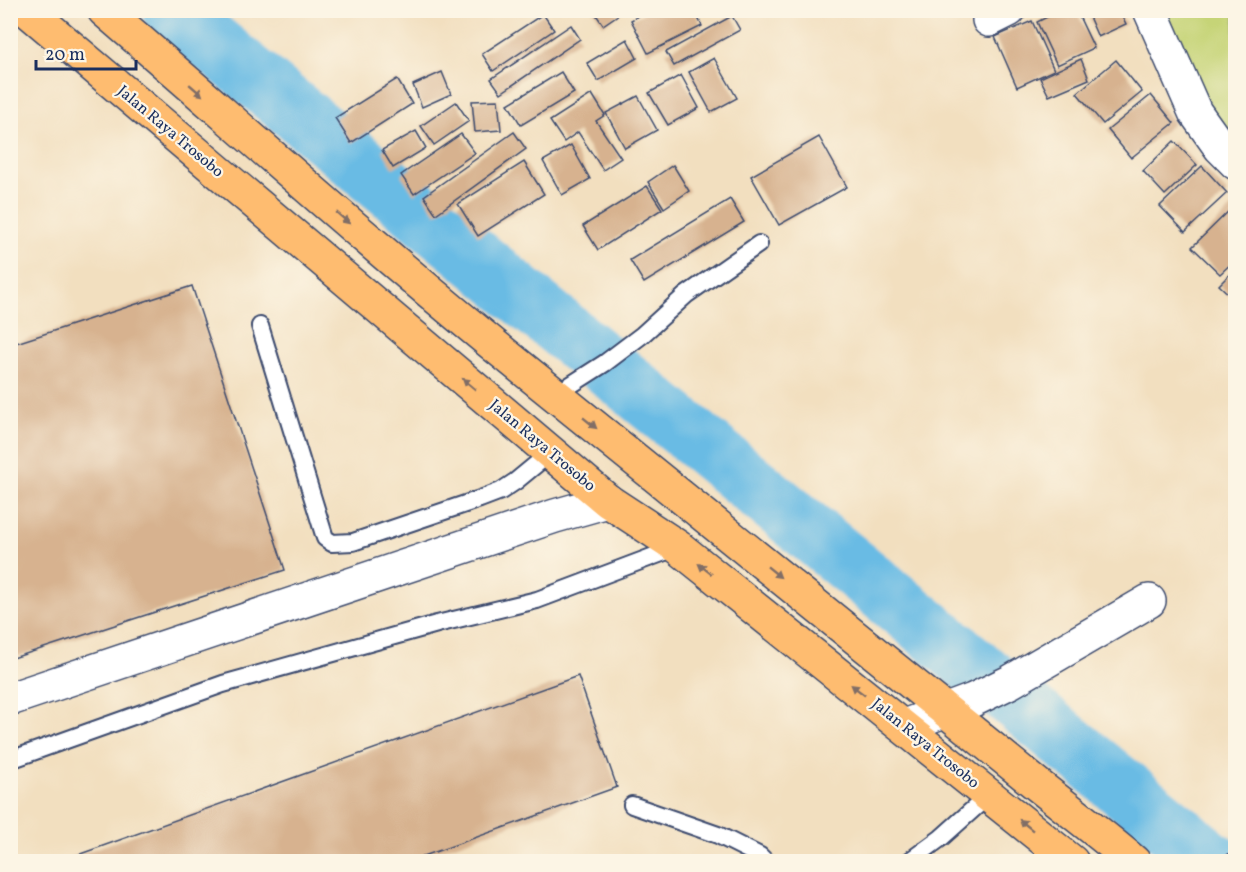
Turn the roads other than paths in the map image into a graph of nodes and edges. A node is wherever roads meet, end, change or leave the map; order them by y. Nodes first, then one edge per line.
1 (27, 10) edge
2 (104, 10) edge
3 (1150, 10) edge
4 (1236, 163) edge
5 (759, 244) dead end
6 (260, 326) dead end
7 (566, 389) junction
8 (550, 453) junction
9 (608, 501) junction
10 (678, 547) junction
11 (1149, 601) dead end
12 (10, 699) edge
13 (960, 705) junction
14 (903, 726) junction
15 (10, 760) edge
16 (989, 795) junction
17 (632, 805) dead end
18 (766, 861) edge
19 (908, 861) edge
20 (1072, 861) edge
21 (1134, 861) edge

8 -> 1 highway, Jalan Raya Trosobo
2 -> 7 highway
3 - 4 street
5 - 7 lane
6 - 8 lane
7 -> 13 highway
8 - 9 highway, Jalan Raya Trosobo
9 - 10 highway, Jalan Raya Trosobo
9 - 12 street
14 -> 10 highway, Jalan Raya Trosobo
10 - 15 lane
11 - 13 street
13 - 14 street
13 - 21 highway
14 - 16 highway, Jalan Raya Trosobo
16 - 19 lane
20 -> 16 highway, Jalan Raya Trosobo
17 - 18 lane

